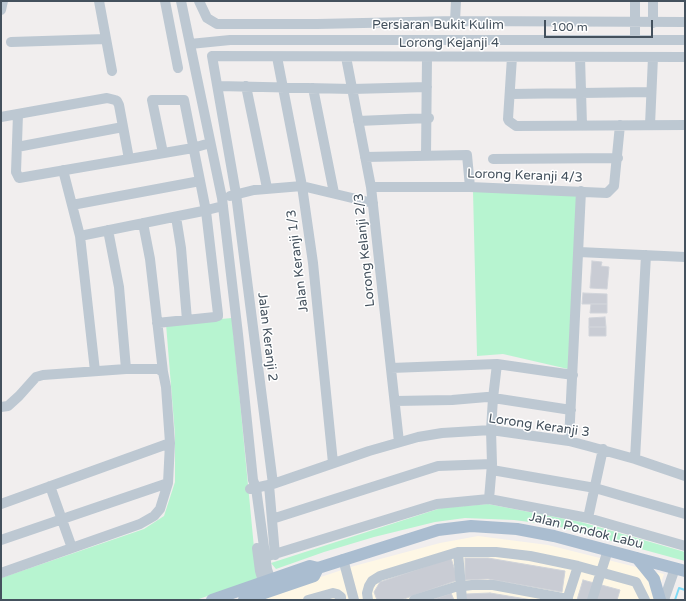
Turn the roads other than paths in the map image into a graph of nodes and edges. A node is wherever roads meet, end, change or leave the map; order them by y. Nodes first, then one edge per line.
1 (3, 1) edge
2 (99, 1) edge
3 (165, 1) edge
4 (199, 1) edge
5 (456, 1) edge
6 (635, 1) edge
7 (653, 1) edge
8 (182, 5) edge
9 (1, 10) edge
10 (167, 13) junction
11 (455, 21) junction
12 (685, 22) edge
13 (635, 23) junction
14 (653, 23) junction
15 (106, 39) junction
16 (635, 39) junction
17 (503, 40) junction
18 (685, 40) edge
19 (11, 42) dead end
20 (190, 44) junction
21 (212, 56) joint
22 (277, 57) junction
23 (346, 57) junction
24 (427, 57) junction
25 (507, 57) junction
26 (580, 57) junction
27 (653, 57) junction
28 (685, 57) edge
29 (178, 68) dead end
30 (112, 71) dead end
31 (218, 86) junction
32 (246, 86) junction
33 (426, 87) junction
34 (283, 88) junction
35 (313, 88) junction
36 (352, 89) junction
37 (651, 92) junction
38 (581, 93) junction
39 (510, 94) junction
40 (18, 114) junction
41 (1, 117) edge
42 (428, 118) junction
43 (358, 121) junction
44 (582, 125) junction
45 (620, 125) junction
46 (650, 125) junction
47 (685, 125) edge
48 (123, 127) junction
49 (210, 143) junction
50 (17, 147) junction
51 (193, 148) junction
52 (163, 153) junction
53 (426, 156) junction
54 (365, 157) junction
55 (129, 158) junction
56 (618, 158) junction
57 (493, 159) dead end
58 (63, 170) junction
59 (200, 182) junction
60 (302, 186) junction
61 (470, 187) junction
62 (267, 188) junction
63 (371, 188) junction
64 (581, 191) junction
65 (334, 193) junction
66 (236, 194) junction
67 (223, 202) junction
68 (373, 203) junction
69 (72, 205) junction
70 (206, 211) junction
71 (176, 217) junction
72 (143, 223) junction
73 (108, 230) junction
74 (80, 236) junction
75 (579, 252) junction
76 (646, 255) junction
77 (685, 257) edge
78 (187, 320) junction
79 (157, 323) junction
80 (497, 364) junction
81 (391, 368) junction
82 (126, 369) junction
83 (158, 370) junction
84 (95, 371) junction
85 (573, 375) junction
86 (493, 398) junction
87 (395, 401) junction
88 (1, 407) edge
89 (571, 410) junction
90 (491, 430) junction
91 (569, 441) junction
92 (399, 442) junction
93 (170, 443) junction
94 (603, 449) junction
95 (635, 459) junction
96 (333, 463) junction
97 (492, 467) junction
98 (685, 476) edge
99 (168, 483) junction
100 (271, 484) junction
101 (50, 486) junction
102 (253, 486) junction
103 (595, 488) junction
104 (489, 499) junction
105 (1, 504) edge
106 (685, 514) edge
107 (588, 518) junction
108 (62, 519) junction
109 (272, 519) junction
110 (1, 540) edge
111 (685, 546) edge
112 (72, 548) junction
113 (608, 550) junction
114 (458, 552) junction
115 (270, 556) junction
116 (637, 558) junction
117 (343, 559) junction
118 (578, 566) junction
119 (680, 570) edge
120 (600, 572) junction
121 (1, 573) edge
122 (461, 586) junction
123 (260, 591) edge
124 (212, 600) edge
125 (308, 600) edge
126 (341, 600) edge
127 (354, 600) edge
128 (368, 600) edge
129 (414, 600) edge
130 (462, 600) edge
131 (568, 600) edge
132 (592, 600) edge
133 (645, 600) edge
134 (660, 600) edge
135 (664, 600) edge

1 - 9 street
2 - 15 street
3 - 10 street
4 - 11 street
5 - 11 street
6 - 13 street
7 - 14 street
8 - 10 street
8 - 20 street
10 - 29 street
11 - 13 street
12 - 14 street
13 - 14 street
13 - 16 street
15 - 19 street
15 - 30 street
16 - 17 street, Persiaran Bukit Kulim
16 - 18 street, Persiaran Bukit Kulim
17 - 20 street, Persiaran Bukit Kulim
17 - 25 street
20 - 49 street
21 - 22 street, Lorong Kejanji 4
21 - 31 street, Jalan Keranji 2
22 - 23 street, Lorong Kejanji 4
22 - 34 street, Jalan Keranji 1/3
23 - 24 street, Lorong Kejanji 4
23 - 36 street, Lorong Kelanji 2/3
24 - 25 street, Lorong Kejanji 4
24 - 33 street
25 - 26 street, Lorong Kejanji 4
25 - 39 street
26 - 27 street, Lorong Kejanji 4
26 - 38 street
27 - 28 street, Lorong Kejanji 4
27 - 37 street
31 - 32 street
31 - 66 street, Jalan Keranji 2
32 - 34 street
32 - 62 street
33 - 36 street
33 - 42 street
34 - 35 street
34 - 60 street, Jalan Keranji 1/3
35 - 36 street
35 - 65 street
36 - 43 street, Lorong Kelanji 2/3
37 - 38 street
37 - 46 street
38 - 39 street
38 - 44 street
39 - 44 street
40 - 41 street
40 - 48 street
40 - 50 street
42 - 43 street
42 - 53 street
43 - 54 street, Lorong Kelanji 2/3
44 - 45 street
45 - 46 street
45 - 56 street, Lorong Keranji 4/3
46 - 47 street
48 - 50 street
48 - 55 street
49 - 51 street
49 - 67 street
50 - 58 street
51 - 52 street
51 - 52 street
51 - 59 street
52 - 55 street
53 - 54 street
53 - 61 street
54 - 63 street, Lorong Kelanji 2/3
55 - 58 street
56 - 57 street
56 - 64 street, Lorong Keranji 4/3
58 - 69 street
59 - 69 street
59 - 70 street
60 - 62 street
60 - 65 street
60 - 96 street, Jalan Keranji 1/3
61 - 63 street, Lorong Keranji 4/3
61 - 64 street, Lorong Keranji 4/3
62 - 66 street
63 - 68 street, Lorong Kelanji 2/3
64 - 75 street
65 - 68 street
66 - 67 street
66 - 100 street, Jalan Keranji 2
67 - 70 street
67 - 102 street
68 - 81 street, Lorong Kelanji 2/3
69 - 74 street
70 - 71 street
70 - 78 street
71 - 72 street
71 - 78 street
72 - 73 street
72 - 79 street
73 - 74 street
73 - 82 street
74 - 84 street
75 - 76 street
75 - 85 street
76 - 77 street
76 - 95 street
78 - 79 street
79 - 83 street
80 - 81 street
80 - 85 street
80 - 86 street
81 - 87 street, Lorong Kelanji 2/3
82 - 83 street
82 - 84 street
83 - 93 street
84 - 88 street
85 - 89 street
86 - 87 street
86 - 89 street
86 - 90 street
87 - 92 street, Lorong Kelanji 2/3
89 - 91 street
90 - 91 street, Lorong Keranji 3
90 - 92 street, Lorong Keranji 3
90 - 97 street
91 - 94 street, Lorong Keranji 3
92 - 96 street, Lorong Keranji 3
93 - 99 street
93 - 101 street
94 - 95 street, Lorong Keranji 3
94 - 103 street
95 - 98 street, Lorong Keranji 3
96 - 100 street, Lorong Keranji 3
97 - 103 street
97 - 104 street
97 - 109 street
99 - 108 street
99 - 112 street
100 - 102 street, Lorong Keranji 3
100 - 109 street, Jalan Keranji 2
101 - 105 street
101 - 108 street
102 - 115 street
102 - 123 street
103 - 106 street
103 - 107 street
104 - 107 street
104 - 115 street
107 - 111 street
108 - 110 street
108 - 112 street
109 - 115 street, Jalan Keranji 2
112 - 121 street
113 - 116 main road, Jalan Pondok Labu
113 - 117 main road, Jalan Pondok Labu
113 - 120 street
114 - 118 street
114 - 122 street
114 - 128 street
115 - 123 street
116 - 119 main road, Jalan Pondok Labu
116 - 134 main road
117 - 123 main road, Jalan Pondok Labu
117 - 127 street
118 - 120 street
118 - 131 street
119 - 135 street
120 - 132 street
120 - 133 street
122 - 129 street
122 - 130 street
122 - 131 street
123 - 124 main road, Jalan Pondok Labu
125 - 126 street

